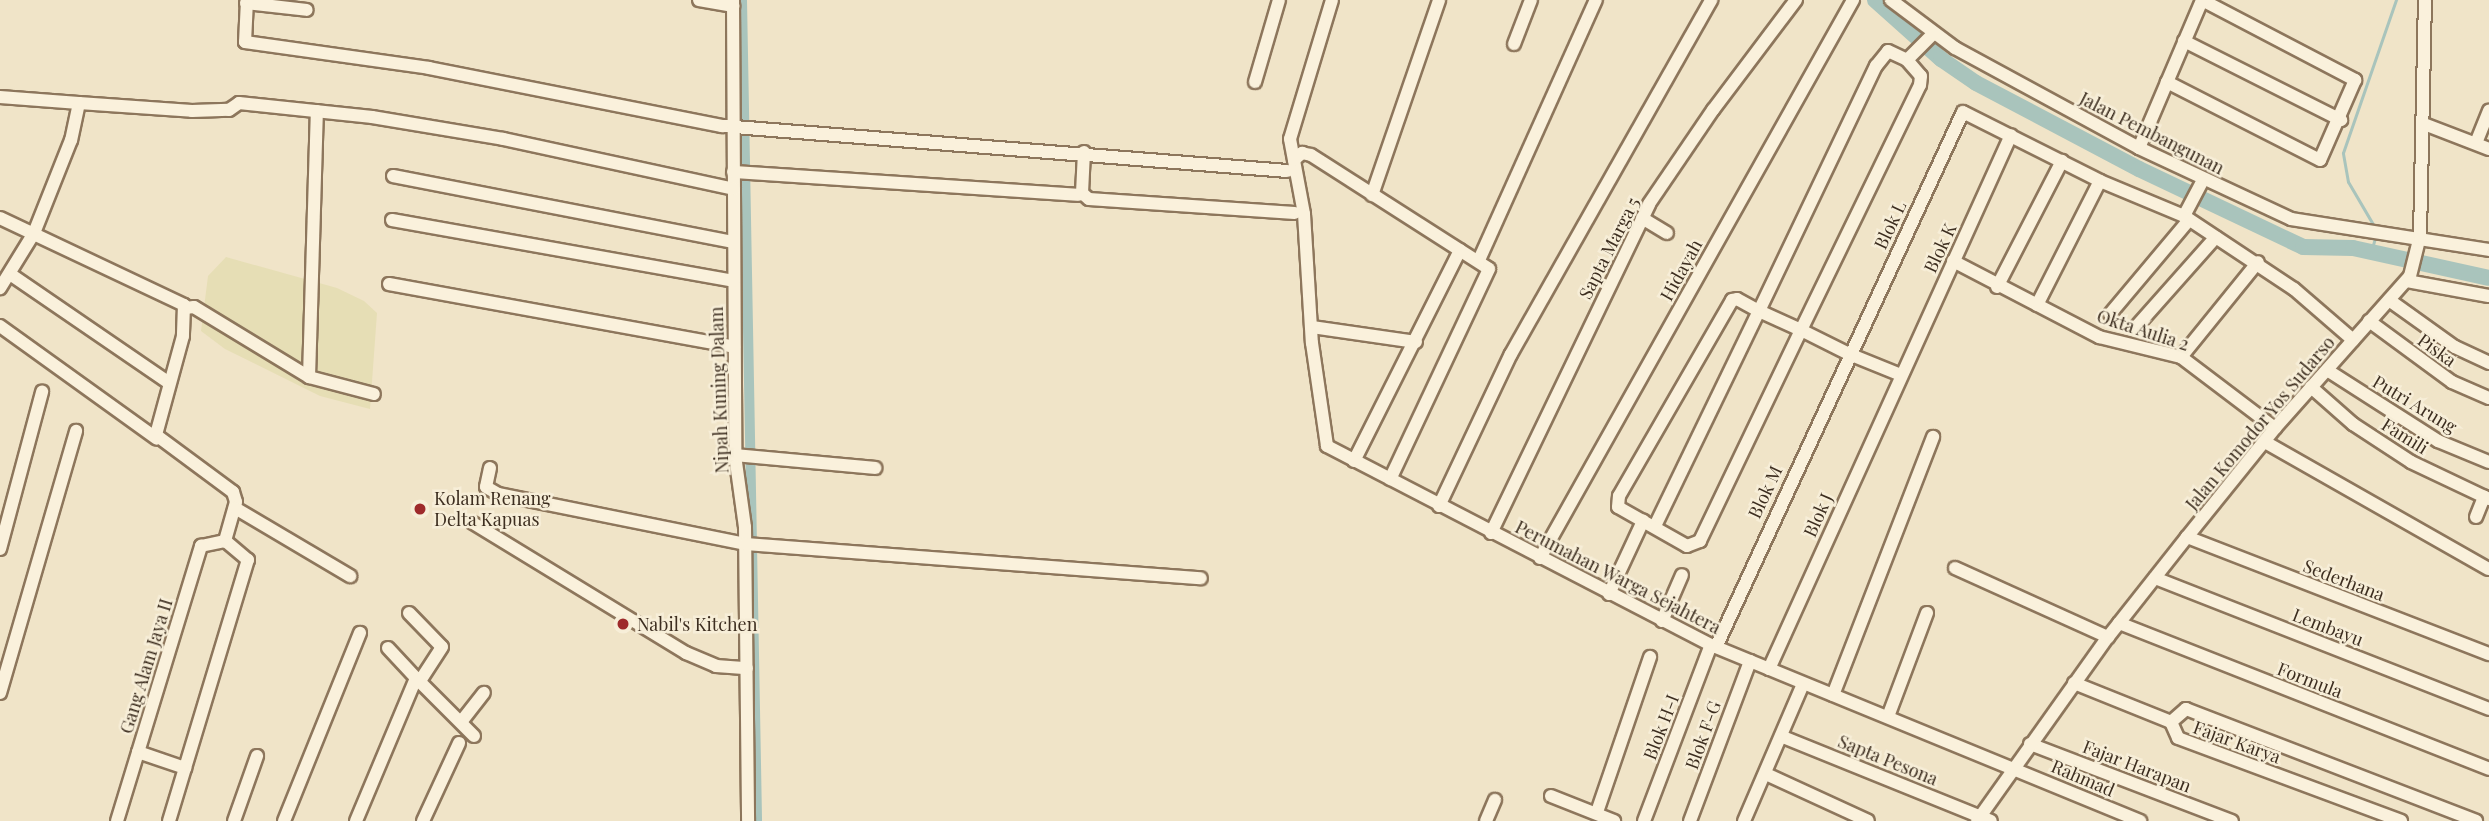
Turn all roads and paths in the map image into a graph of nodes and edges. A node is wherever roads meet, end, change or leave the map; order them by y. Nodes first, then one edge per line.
1 (699, 0) edge
2 (1279, 0) edge
3 (1332, 0) edge
4 (1440, 0) edge
5 (1531, 0) edge
6 (1596, 0) edge
7 (1711, 0) edge
8 (1796, 0) edge
9 (1891, 0) edge
10 (2425, 0) edge
11 (246, 2) edge
12 (1852, 2) edge
13 (733, 3) edge
14 (307, 10) dead end
15 (1930, 37) junction
16 (2184, 41) junction
17 (1514, 44) dead end
18 (1911, 57) junction
19 (1255, 82) dead end
20 (2167, 82) junction
21 (0, 97) edge
22 (79, 103) junction
23 (317, 111) junction
24 (2489, 111) edge
25 (2342, 120) junction
26 (2424, 124) junction
27 (734, 128) junction
28 (2011, 135) junction
29 (2476, 143) junction
30 (2139, 148) junction
31 (2489, 149) edge
32 (1084, 152) junction
33 (2062, 161) junction
34 (1290, 166) junction
35 (733, 172) junction
36 (393, 176) dead end
37 (2100, 181) junction
38 (2200, 185) junction
39 (734, 189) junction
40 (1078, 195) dead end
41 (1372, 195) junction
42 (1294, 213) dead end
43 (2188, 214) junction
44 (0, 218) edge
45 (1642, 218) junction
46 (392, 220) dead end
47 (34, 233) junction
48 (1667, 233) dead end
49 (2420, 236) junction
50 (2216, 237) junction
51 (734, 242) junction
52 (1460, 250) junction
53 (2489, 250) edge
54 (1479, 260) junction
55 (1953, 261) junction
56 (2258, 262) junction
57 (10, 274) junction
58 (2409, 276) junction
59 (734, 281) junction
60 (389, 284) dead end
61 (1997, 287) junction
62 (0, 288) edge
63 (2489, 296) edge
64 (2389, 300) junction
65 (2037, 305) junction
66 (185, 308) junction
67 (1759, 311) junction
68 (2110, 314) dead end
69 (2369, 321) junction
70 (0, 326) edge
71 (1312, 327) junction
72 (2136, 327) dead end
73 (1801, 330) junction
74 (2353, 340) junction
75 (1416, 342) junction
76 (734, 347) junction
77 (1849, 354) junction
78 (2181, 357) junction
79 (2489, 363) edge
80 (2327, 370) junction
81 (1901, 375) junction
82 (309, 377) junction
83 (169, 383) junction
84 (2311, 387) junction
85 (42, 392) dead end
86 (374, 394) dead end
87 (2489, 398) edge
88 (2275, 428) junction
89 (76, 431) dead end
90 (1933, 437) dead end
91 (157, 439) junction
92 (2266, 442) junction
93 (745, 455) junction
94 (1354, 461) junction
95 (2489, 462) edge
96 (490, 468) dead end
97 (875, 468) dead end
98 (1390, 479) junction
99 (2487, 498) edge
100 (1439, 506) junction
101 (235, 508) junction
102 (2476, 517) dead end
103 (473, 523) dead end
104 (1648, 523) junction
105 (1491, 533) junction
106 (2187, 537) junction
107 (225, 541) junction
108 (750, 545) junction
109 (0, 549) edge
110 (1540, 558) junction
111 (1955, 568) dead end
112 (2489, 569) edge
113 (1682, 575) dead end
114 (350, 576) dead end
115 (1200, 578) dead end
116 (2155, 578) junction
117 (1609, 593) junction
118 (409, 613) dead end
119 (1927, 613) dead end
120 (1662, 621) junction
121 (2119, 623) junction
122 (360, 633) dead end
123 (2108, 637) junction
124 (1714, 646) junction
125 (388, 648) dead end
126 (2489, 654) edge
127 (1650, 657) dead end
128 (1750, 661) junction
129 (747, 668) junction
130 (1769, 669) junction
131 (418, 679) junction
132 (2074, 683) junction
133 (1803, 684) junction
134 (484, 692) dead end
135 (0, 693) edge
136 (1833, 695) junction
137 (2489, 709) edge
138 (1889, 714) junction
139 (461, 722) junction
140 (2171, 722) junction
141 (474, 736) dead end
142 (1783, 737) junction
143 (459, 743) dead end
144 (2030, 744) junction
145 (138, 752) junction
146 (257, 756) dead end
147 (2013, 767) junction
148 (185, 768) junction
149 (2489, 769) edge
150 (1766, 774) junction
151 (1551, 796) dead end
152 (1495, 800) dead end
153 (1597, 812) junction
154 (1983, 819) edge
155 (117, 821) edge
156 (169, 821) edge
157 (234, 821) edge
158 (284, 821) edge
159 (356, 821) edge
160 (422, 821) edge
161 (748, 821) edge
162 (1486, 821) edge
163 (1614, 821) edge
164 (1644, 821) edge
165 (1690, 821) edge
166 (1745, 821) edge
167 (1868, 821) edge
168 (2140, 821) edge
169 (2232, 821) edge
170 (2401, 821) edge
171 (2476, 821) edge

1 - 13 street
2 - 19 street
3 - 34 street, Perumahan Warga Sejahtera
4 - 41 street
5 - 17 street
6 - 54 street
7 - 100 street
8 - 45 street, Sapta Marga 5
9 - 15 street, Jalan Pembangunan
10 - 26 street
11 - 14 street
11 - 27 street
12 - 110 street, Hidayah
13 - 27 street, Nipah Kuning Dalam
15 - 18 street
15 - 30 street, Jalan Pembangunan
16 - 20 street
16 - 25 street
16 - 25 street
18 - 67 street
18 - 73 street
20 - 25 street
20 - 30 street
21 - 22 street
22 - 23 street
22 - 47 street
23 - 39 street
23 - 82 street
24 - 29 street
26 - 29 street
26 - 49 street
27 - 32 street
27 - 35 street, Nipah Kuning Dalam
28 - 33 street
28 - 55 street, Blok K
28 - 77 street, Blok L
29 - 31 street
30 - 38 street, Jalan Pembangunan
32 - 34 street
32 - 42 street
33 - 37 street
33 - 61 street
34 - 41 street
34 - 71 street, Perumahan Warga Sejahtera
35 - 39 street, Nipah Kuning Dalam
35 - 40 street
36 - 51 street
37 - 43 street
37 - 65 street
38 - 43 street
38 - 49 street, Jalan Pembangunan
39 - 51 street, Nipah Kuning Dalam
41 - 52 street
43 - 50 street
43 - 68 street
44 - 47 street
45 - 48 street
45 - 105 street, Sapta Marga 5
46 - 59 street
47 - 57 street
47 - 66 street
49 - 53 street, Jalan Pembangunan
49 - 58 street
50 - 56 street
50 - 72 street
51 - 59 street, Nipah Kuning Dalam
52 - 54 street
52 - 75 street
54 - 98 street
55 - 61 street, Okta Aulia 2
55 - 81 street, Blok K
56 - 74 street
56 - 78 street
57 - 62 street
57 - 83 street
58 - 63 street
58 - 64 street, Jalan Komodor Yos Sudarso
59 - 76 street, Nipah Kuning Dalam
60 - 76 street
61 - 65 street, Okta Aulia 2
64 - 69 street, Jalan Komodor Yos Sudarso
64 - 79 street
65 - 78 street, Okta Aulia 2
66 - 82 street
66 - 83 street
67 - 73 street
67 - 104 street
67 - 104 street
69 - 74 street, Jalan Komodor Yos Sudarso
69 - 87 street, Piska
70 - 91 street
71 - 75 street
71 - 94 street, Perumahan Warga Sejahtera
73 - 77 street
73 - 104 street
74 - 80 street, Jalan Komodor Yos Sudarso
75 - 94 street
76 - 93 street, Nipah Kuning Dalam
77 - 81 street
77 - 124 street, Blok M
78 - 88 street, Okta Aulia 2
80 - 84 street, Jalan Komodor Yos Sudarso
80 - 95 street, Putri Arung
81 - 130 street, Blok J
82 - 86 street
83 - 91 street
84 - 88 street, Jalan Komodor Yos Sudarso
84 - 99 street, Famili
85 - 109 street
88 - 92 street, Jalan Komodor Yos Sudarso
89 - 135 street
90 - 136 street
91 - 101 street
92 - 106 street, Jalan Komodor Yos Sudarso
92 - 112 street
93 - 97 street
93 - 108 street, Nipah Kuning Dalam
94 - 98 street, Perumahan Warga Sejahtera
96 - 108 street
98 - 100 street, Perumahan Warga Sejahtera
99 - 102 street
100 - 105 street, Perumahan Warga Sejahtera
101 - 107 street
101 - 114 street
103 - 129 street
104 - 117 street
105 - 110 street, Perumahan Warga Sejahtera
106 - 116 street, Jalan Komodor Yos Sudarso
106 - 126 street, Sederhana
107 - 145 street, Gang Alam Jaya II
107 - 148 street
108 - 115 street
108 - 129 street, Nipah Kuning Dalam
110 - 117 street, Perumahan Warga Sejahtera
111 - 123 street
113 - 120 street
116 - 121 street, Jalan Komodor Yos Sudarso
116 - 137 street, Lembayu
117 - 120 street, Perumahan Warga Sejahtera
118 - 131 street
119 - 138 street
120 - 124 street, Perumahan Warga Sejahtera
121 - 123 street, Jalan Komodor Yos Sudarso
121 - 149 street, Formula
122 - 158 street
123 - 132 street, Jalan Komodor Yos Sudarso
124 - 128 street, Perumahan Warga Sejahtera
124 - 164 street, Blok H-I
125 - 131 street
127 - 153 street
128 - 130 street, Perumahan Warga Sejahtera
128 - 165 street, Blok F-G
129 - 161 street, Nipah Kuning Dalam
130 - 133 street, Perumahan Warga Sejahtera
131 - 139 street
131 - 159 street
132 - 140 street, Fajar Karya
132 - 144 street, Jalan Komodor Yos Sudarso
133 - 136 street, Perumahan Warga Sejahtera
133 - 142 street
134 - 139 street
136 - 138 street, Perumahan Warga Sejahtera
138 - 147 street, Perumahan Warga Sejahtera
139 - 141 street
140 - 170 street, Fajar Karya
140 - 171 street
142 - 150 street
142 - 154 street, Sapta Pesona
143 - 160 street
144 - 147 street, Jalan Komodor Yos Sudarso
144 - 169 street, Fajar Harapan
145 - 148 street
145 - 155 street, Gang Alam Jaya II
146 - 157 street
147 - 154 street, Jalan Komodor Yos Sudarso
147 - 168 street, Rahmad
148 - 156 street
150 - 166 street
150 - 167 street
151 - 153 street
152 - 162 street
153 - 163 street

